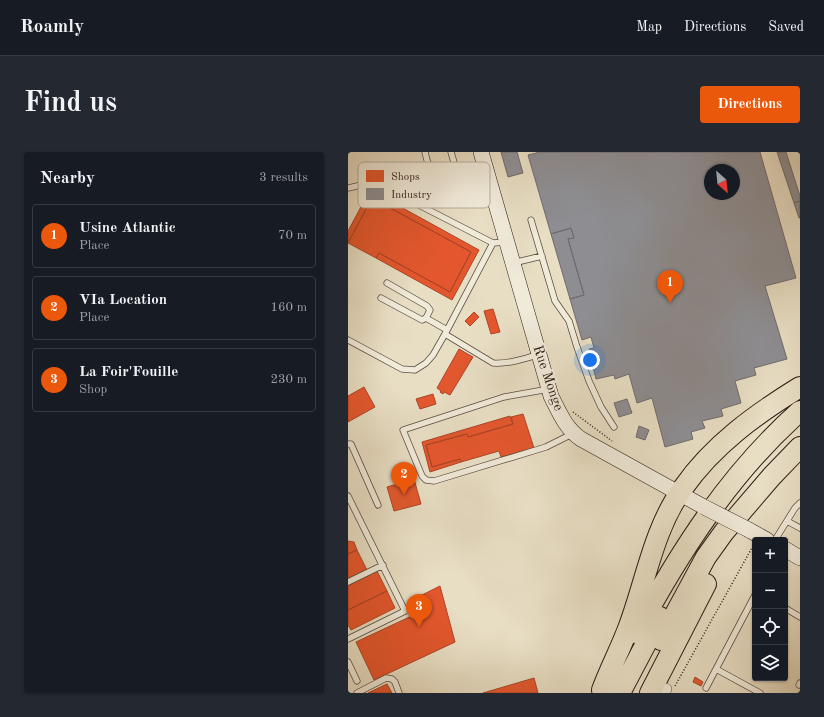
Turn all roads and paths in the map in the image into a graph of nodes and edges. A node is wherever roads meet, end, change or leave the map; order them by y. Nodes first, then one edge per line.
1 (425, 152) edge
2 (451, 152) edge
3 (481, 152) edge
4 (428, 162) edge
5 (454, 162) edge
6 (483, 162) edge
7 (358, 186) edge
8 (348, 188) edge
9 (490, 195) edge
10 (428, 208) edge
11 (531, 220) dead end
12 (500, 243) junction
13 (542, 256) junction
14 (512, 263) junction
15 (387, 283) dead end
16 (381, 298) dead end
17 (426, 318) junction
18 (446, 332) junction
19 (348, 340) edge
20 (539, 354) junction
21 (800, 387) edge
22 (550, 389) junction
23 (572, 411) dead end
24 (800, 411) edge
25 (614, 427) dead end
26 (800, 427) edge
27 (573, 433) junction
28 (348, 444) edge
29 (615, 444) dead end
30 (800, 447) edge
31 (679, 494) junction
32 (348, 496) edge
33 (800, 503) edge
34 (378, 504) dead end
35 (747, 504) junction
36 (787, 521) junction
37 (800, 528) edge
38 (752, 536) edge
39 (777, 537) edge
40 (788, 551) edge
41 (800, 558) edge
42 (382, 565) junction
43 (348, 582) edge
44 (752, 601) edge
45 (787, 609) edge
46 (800, 617) edge
47 (348, 639) edge
48 (348, 662) edge
49 (716, 669) junction
50 (358, 681) dead end
51 (706, 688) dead end
52 (607, 692) edge
53 (660, 692) edge
54 (357, 693) edge
55 (399, 693) edge
56 (634, 693) edge
57 (760, 693) edge

1 - 4 lane
2 - 5 lane
3 - 6 street, Rue Monge
7 - 8 lane
9 - 12 street, Rue Monge
10 - 12 lane
11 - 13 lane
12 - 14 street, Rue Monge
12 - 18 lane
13 - 14 lane
13 - 25 lane
14 - 20 street, Rue Monge
15 - 17 lane
16 - 17 lane
17 - 18 lane
18 - 19 lane
18 - 20 lane
20 - 22 street, Rue Monge
21 - 31 highway
22 - 27 street, Rue Monge
22 - 27 lane
23 - 29 path
24 - 52 highway
26 - 52 highway
27 - 31 street, Rue Monge
28 - 34 lane
30 - 35 highway
31 - 38 street, Rue Monge, bridge
31 - 52 highway
32 - 42 lane
33 - 36 lane
35 - 53 highway
35 - 56 highway
36 - 37 lane
36 - 39 lane
38 - 53 path
40 - 41 street
42 - 43 lane
42 - 47 lane
44 - 49 lane
45 - 46 lane
48 - 50 lane
49 - 51 lane
49 - 57 lane
54 - 55 lane

